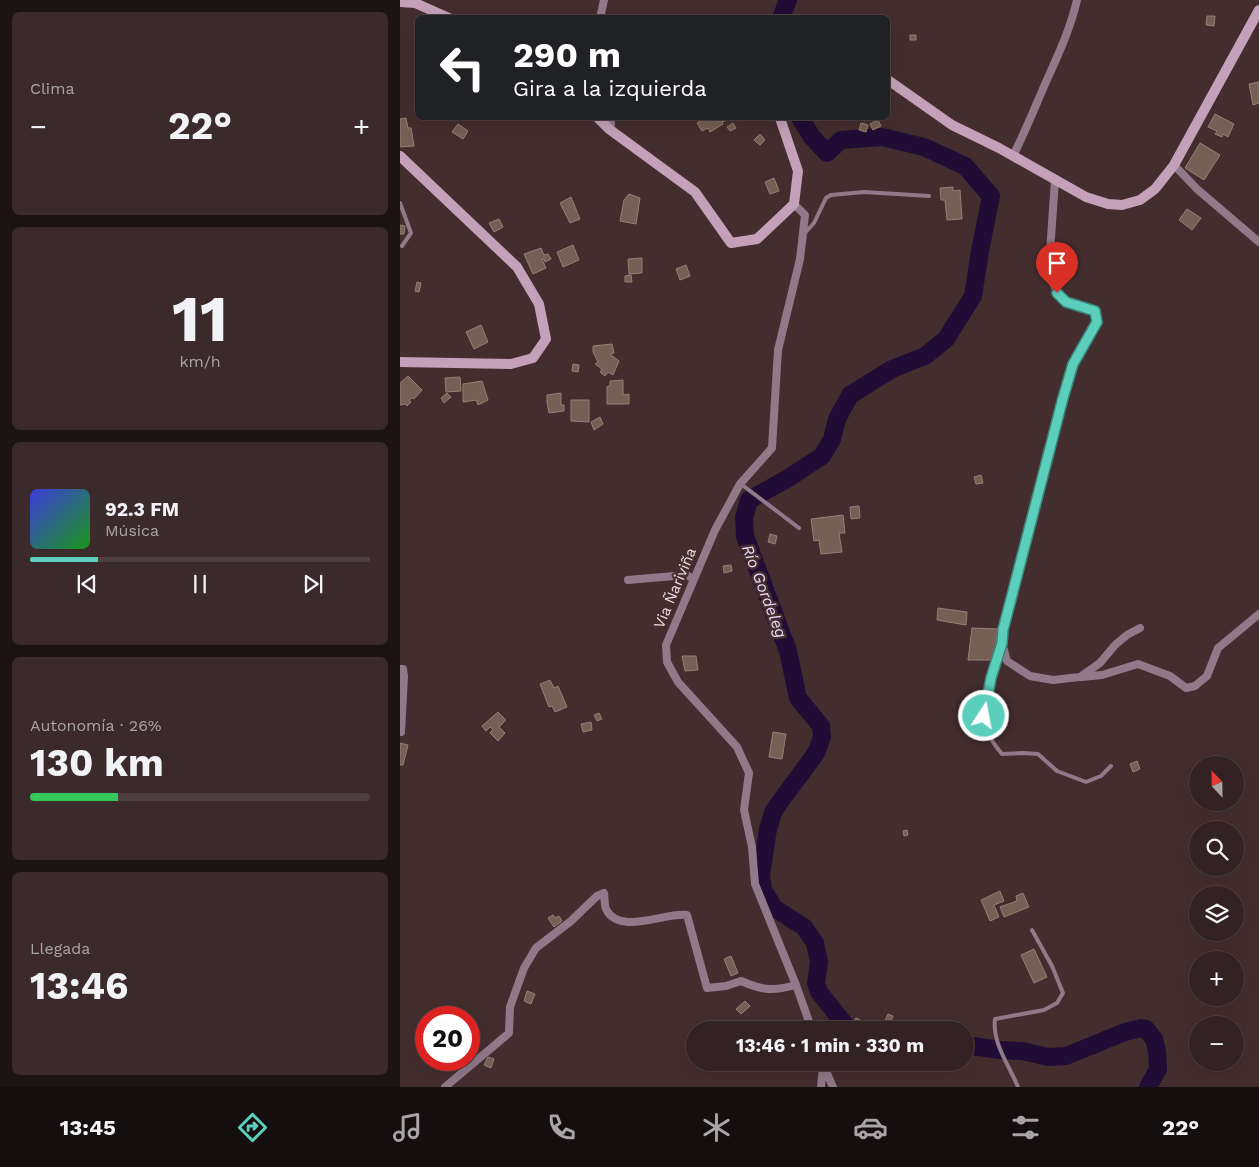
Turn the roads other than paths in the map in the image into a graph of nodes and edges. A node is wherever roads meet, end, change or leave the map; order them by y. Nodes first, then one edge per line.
1 (604, 0) edge
2 (1077, 0) edge
3 (400, 2) edge
4 (1259, 10) edge
5 (442, 15) edge
6 (601, 15) edge
7 (890, 82) edge
8 (600, 120) edge
9 (610, 120) edge
10 (781, 120) edge
11 (609, 129) junction
12 (400, 156) edge
13 (1013, 156) junction
14 (1174, 165) junction
15 (405, 167) edge
16 (1055, 180) junction
17 (929, 196) dead end
18 (400, 203) edge
19 (794, 204) junction
20 (802, 236) junction
21 (1257, 239) edge
22 (402, 246) dead end
23 (400, 362) edge
24 (740, 484) junction
25 (799, 528) dead end
26 (694, 579) junction
27 (628, 580) dead end
28 (1259, 614) edge
29 (1140, 628) dead end
30 (1002, 643) junction
31 (400, 669) edge
32 (1080, 677) junction
33 (401, 732) dead end
34 (1111, 766) dead end
35 (1032, 930) dead end
36 (796, 985) junction
37 (809, 1021) edge
38 (822, 1071) edge
39 (825, 1071) edge
40 (445, 1087) edge
41 (821, 1087) edge
42 (833, 1087) edge
43 (1018, 1087) edge

1 - 6 street
2 - 13 street
3 - 5 street
4 - 14 street
7 - 13 street
8 - 11 street
9 - 11 street
10 - 19 street
11 - 19 street
12 - 15 street
13 - 16 street
14 - 16 street
14 - 21 street
15 - 23 street
16 - 30 street
17 - 20 lane
18 - 22 lane
19 - 20 street, Via Ñariviña
20 - 24 street, Via Ñariviña
24 - 25 lane
24 - 26 street, Via Ñariviña
26 - 27 street
26 - 36 street, Via Ñariviña
28 - 32 street
29 - 32 street
30 - 32 street
30 - 34 lane
31 - 33 street
35 - 43 lane
36 - 37 street, Via Ñariviña
36 - 40 street
38 - 41 street
39 - 42 street

